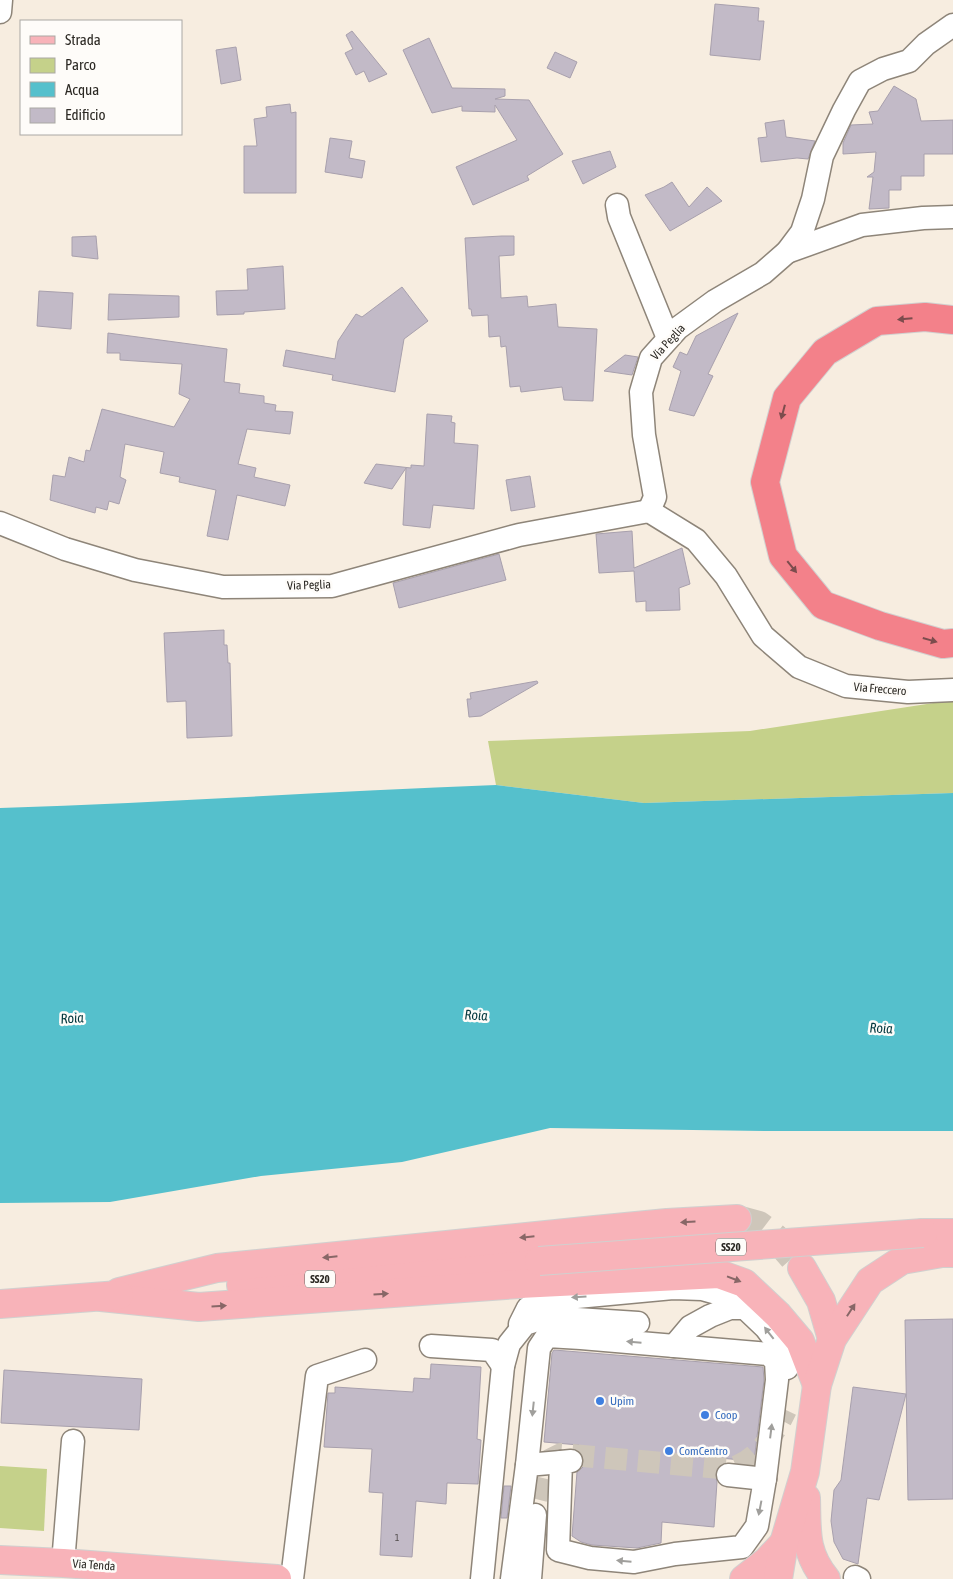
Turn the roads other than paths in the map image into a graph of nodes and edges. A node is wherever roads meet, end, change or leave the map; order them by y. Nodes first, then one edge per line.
1 (2, 0) edge
2 (0, 12) edge
3 (953, 25) edge
4 (617, 205) dead end
5 (953, 217) edge
6 (787, 252) junction
7 (953, 320) edge
8 (668, 338) junction
9 (649, 511) junction
10 (0, 523) edge
11 (953, 643) edge
12 (953, 690) edge
13 (737, 1219) tunnel mouth
14 (953, 1232) edge
15 (953, 1252) edge
16 (802, 1268) tunnel mouth
17 (101, 1296) junction
18 (0, 1304) edge
19 (745, 1308) junction
20 (638, 1323) dead end
21 (832, 1339) junction
22 (509, 1344) junction
23 (431, 1346) dead end
24 (674, 1346) junction
25 (365, 1360) dead end
26 (503, 1366) junction
27 (817, 1386) junction
28 (786, 1410) tunnel mouth
29 (73, 1441) dead end
30 (527, 1465) junction
31 (728, 1474) dead end
32 (765, 1479) junction
33 (536, 1499) tunnel mouth
34 (796, 1544) junction
35 (0, 1560) edge
36 (63, 1563) junction
37 (277, 1579) edge
38 (292, 1579) edge
39 (482, 1579) edge
40 (512, 1579) edge
41 (530, 1579) edge
42 (744, 1579) edge
43 (778, 1579) edge
44 (802, 1579) edge
45 (826, 1579) edge

1 - 2 street
3 - 6 street
4 - 8 street
5 - 6 street
6 - 8 street, Via Peglia
7 -> 11 highway
8 - 9 street, Via Peglia
9 - 10 street, Via Peglia
9 - 12 street, Via Freccero
13 -> 17 main road
14 - 17 main road, SS20, bridge
21 -> 15 main road
16 - 21 main road
17 - 18 main road, SS20
17 -> 27 main road
19 -> 22 street
19 - 24 street
28 -> 19 street
20 - 22 street
21 - 27 main road
22 - 26 street
23 - 26 street
24 -> 30 street
32 -> 24 street
25 - 38 street
26 - 39 street
27 - 34 main road
29 - 36 street
32 -> 30 street
30 - 40 street
31 - 32 street
33 - 41 street
34 - 42 main road
34 - 43 main road
34 - 44 main road
34 - 45 main road
35 - 36 main road, Via Tenda
36 - 37 main road, Via Tenda

